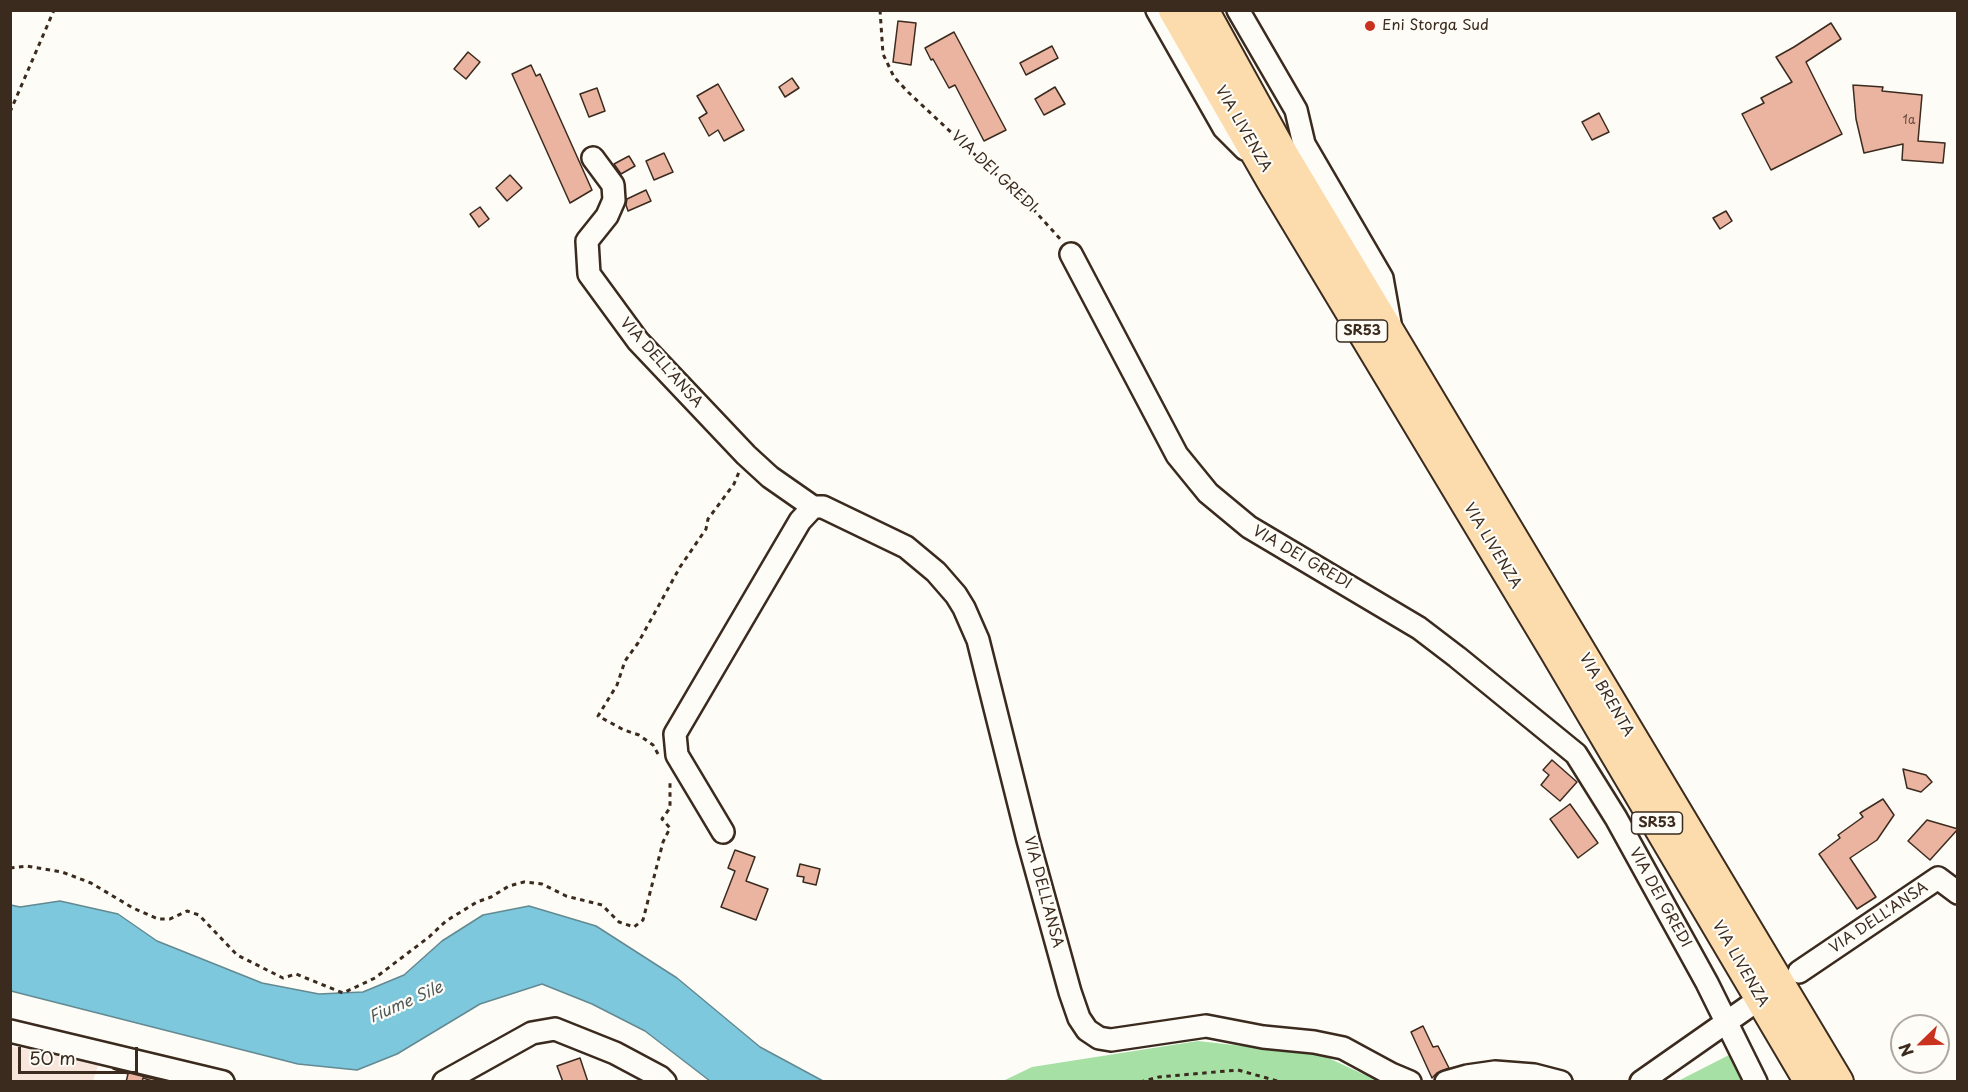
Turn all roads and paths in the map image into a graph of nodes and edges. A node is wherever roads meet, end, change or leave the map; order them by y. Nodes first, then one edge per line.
1 (54, 10) edge
2 (880, 10) edge
3 (1157, 10) edge
4 (1174, 10) edge
5 (1203, 10) edge
6 (1238, 10) edge
7 (10, 112) edge
8 (593, 158) dead end
9 (1268, 171) junction
10 (1071, 254) joint
11 (1393, 336) junction
12 (747, 456) junction
13 (813, 507) junction
14 (1569, 632) joint
15 (1643, 758) joint
16 (662, 762) dead end
17 (670, 778) dead end
18 (723, 832) dead end
19 (10, 867) edge
20 (1958, 893) edge
21 (1799, 972) dead end
22 (1748, 1007) dead end
23 (1727, 1022) junction
24 (10, 1031) edge
25 (1803, 1047) junction
26 (224, 1082) edge
27 (444, 1082) edge
28 (665, 1082) edge
29 (1140, 1082) edge
30 (1281, 1082) edge
31 (1410, 1082) edge
32 (1446, 1082) edge
33 (1561, 1082) edge
34 (1641, 1082) edge
35 (1756, 1082) edge
36 (1805, 1082) edge
37 (1810, 1082) edge
38 (1838, 1082) edge
39 (1848, 1082) edge

1 - 7 path
2 - 10 path, VIA DEI GREDI
3 - 9 street
4 - 9 highway, VIA LIVENZA / SR53
5 - 11 highway, VIA LIVENZA / SR53
6 - 11 street
8 - 12 street, VIA DELL'ANSA
9 - 25 highway, VIA LIVENZA / SR53
10 - 23 street, VIA DEI GREDI
11 - 14 highway, VIA LIVENZA / SR53
12 - 13 street, VIA DELL'ANSA
12 - 16 path
13 - 18 street
13 - 31 street, VIA DELL'ANSA
14 - 15 highway, VIA BRENTA / SR53
15 - 25 highway, VIA LIVENZA / SR53
17 - 19 path
20 - 21 street, VIA DELL'ANSA
22 - 23 street
23 - 34 street
23 - 35 street, VIA DEI GREDI
24 - 26 street
25 - 36 highway
25 - 37 highway, VIA LIVENZA / SR53
25 - 38 highway, VIA LIVENZA / SR53
25 - 39 highway
27 - 28 street
29 - 30 path
32 - 33 street

